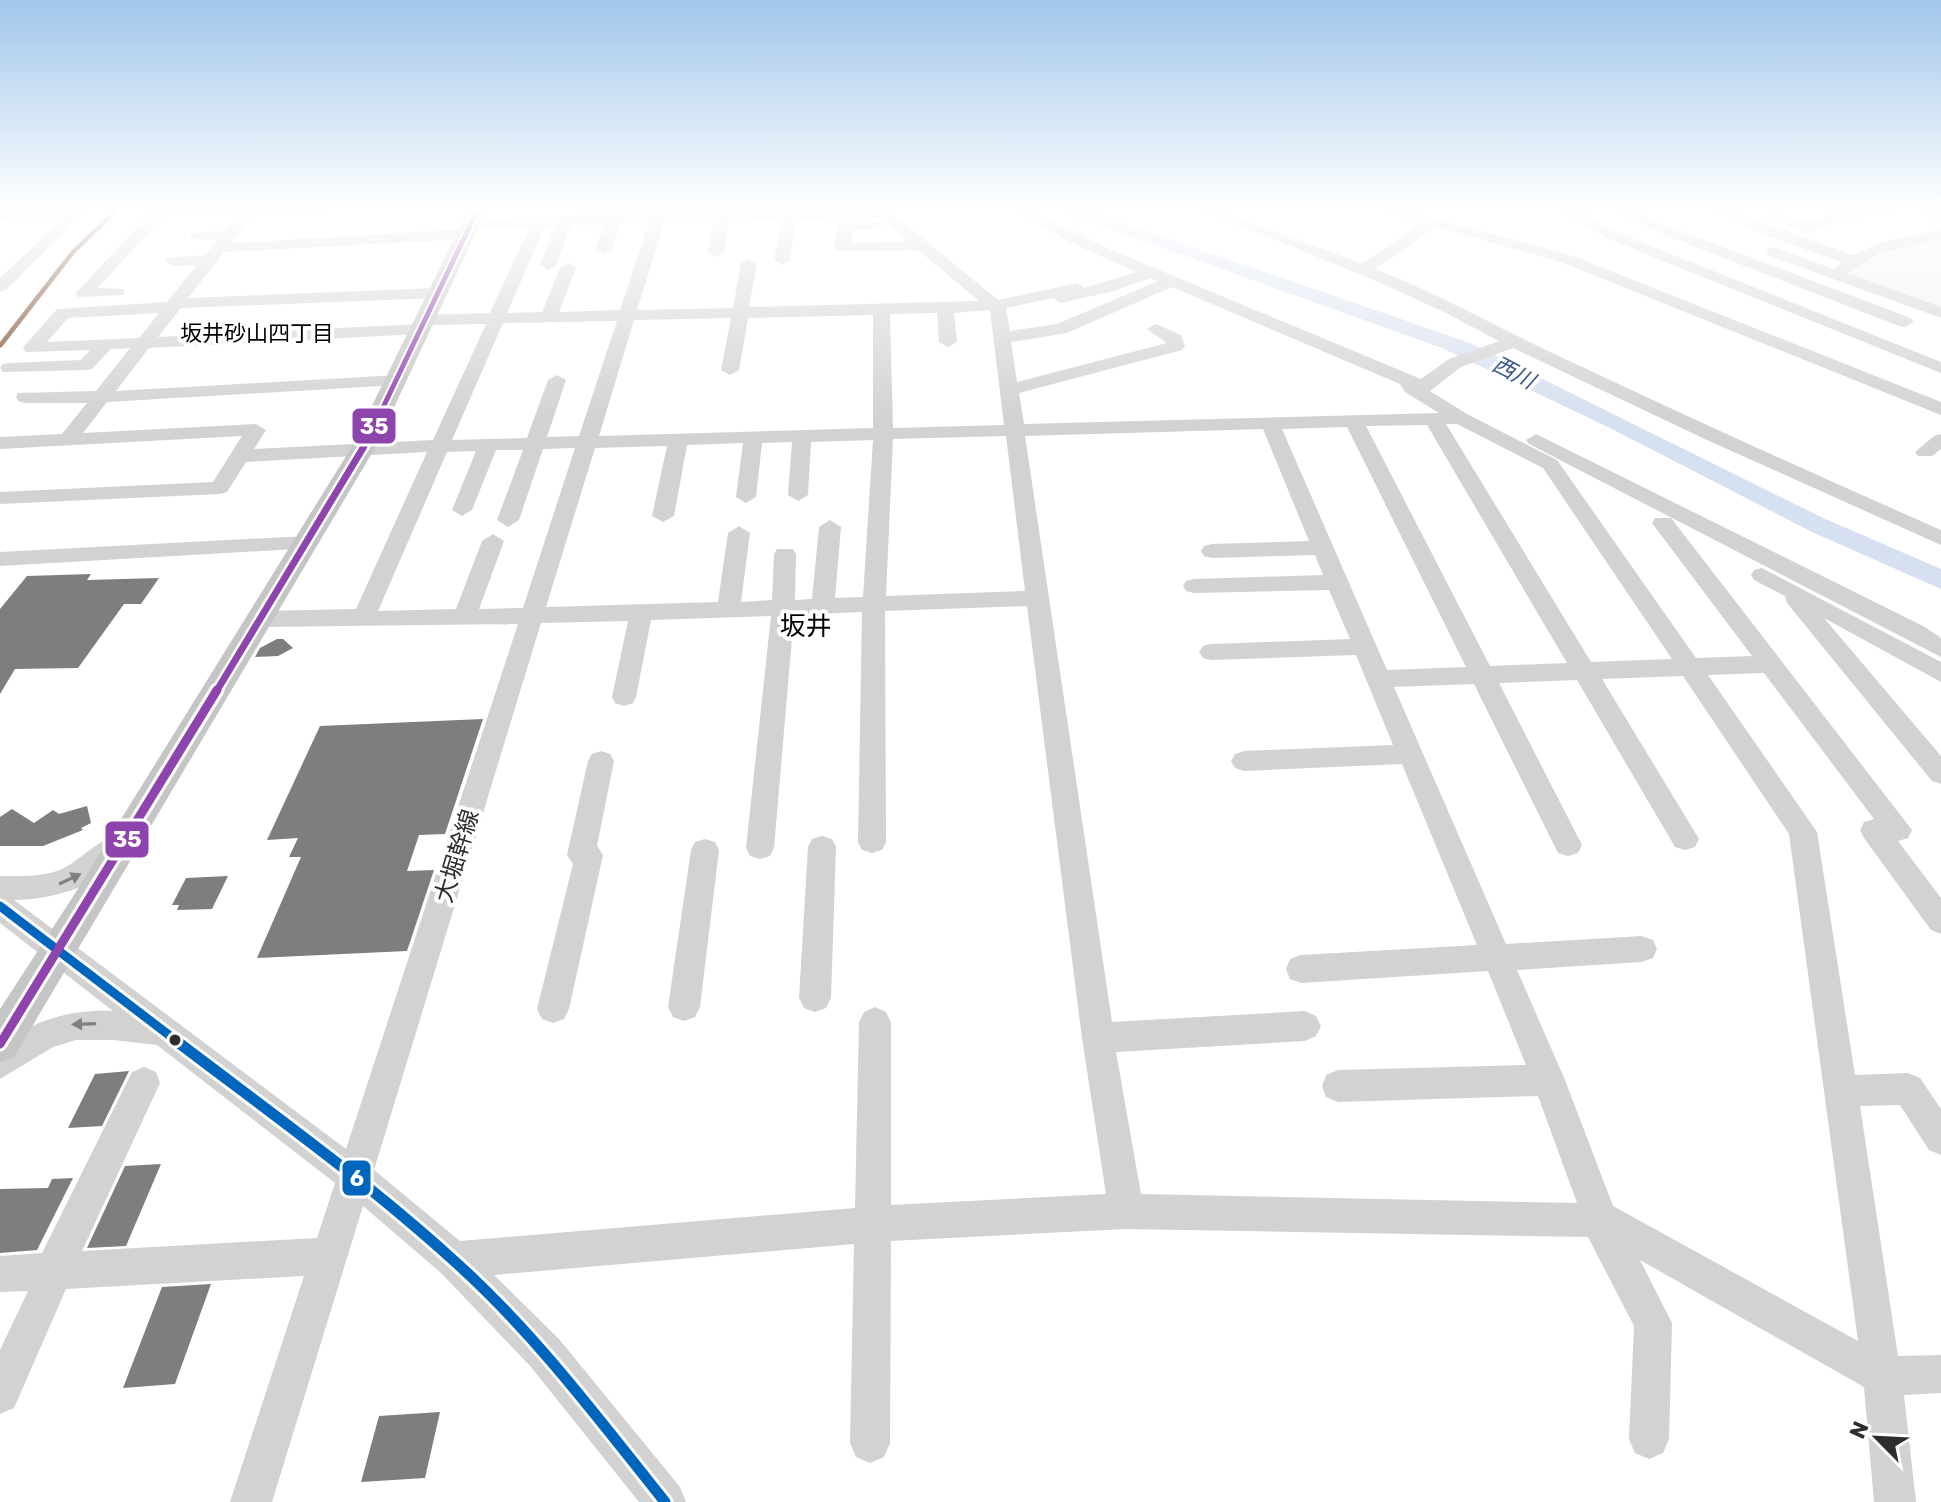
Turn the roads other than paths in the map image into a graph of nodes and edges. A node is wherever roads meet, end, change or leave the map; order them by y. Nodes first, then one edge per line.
1 (98, 279) edge
2 (194, 279) edge
3 (444, 279) edge
4 (516, 279) edge
5 (564, 279) edge
6 (625, 279) edge
7 (633, 279) edge
8 (746, 279) edge
9 (969, 279) edge
10 (1129, 279) edge
11 (1163, 279) edge
12 (1381, 279) edge
13 (1617, 279) edge
14 (1721, 279) edge
15 (1793, 279) edge
16 (1846, 279) edge
17 (1170, 282) junction
18 (1077, 288) dead end
19 (0, 289) edge
20 (29, 289) dead end
21 (437, 293) junction
22 (993, 297) junction
23 (179, 300) junction
24 (945, 308) junction
25 (881, 310) junction
26 (1934, 311) edge
27 (740, 313) junction
28 (618, 317) junction
29 (548, 318) junction
30 (497, 319) junction
31 (1905, 322) junction
32 (423, 325) junction
33 (1156, 329) dead end
34 (262, 337) junction
35 (1001, 338) junction
36 (1874, 340) junction
37 (948, 342) dead end
38 (145, 343) junction
39 (106, 344) junction
40 (1506, 346) junction
41 (252, 355) dead end
42 (9, 368) dead end
43 (1941, 368) edge
44 (730, 370) dead end
45 (397, 380) junction
46 (557, 380) dead end
47 (1941, 380) edge
48 (1415, 383) junction
49 (1009, 388) junction
50 (25, 397) dead end
51 (102, 397) junction
52 (1914, 398) junction
53 (1941, 409) edge
54 (1446, 418) junction
55 (1354, 421) junction
56 (1270, 424) junction
57 (1016, 430) junction
58 (883, 435) junction
59 (802, 437) junction
60 (753, 438) junction
61 (67, 440) junction
62 (678, 440) junction
63 (0, 443) edge
64 (586, 443) junction
65 (535, 444) junction
66 (488, 445) junction
67 (441, 446) junction
68 (363, 448) junction
69 (241, 456) junction
70 (1550, 464) junction
71 (798, 495) dead end
72 (746, 497) dead end
73 (0, 498) edge
74 (462, 510) dead end
75 (663, 516) dead end
76 (508, 520) dead end
77 (1663, 523) junction
78 (830, 527) dead end
79 (739, 533) dead end
80 (1941, 538) edge
81 (493, 541) dead end
82 (306, 543) junction
83 (1321, 548) junction
84 (1212, 551) dead end
85 (785, 554) dead end
86 (0, 559) edge
87 (1335, 582) junction
88 (1194, 586) dead end
89 (1785, 587) junction
90 (1038, 598) junction
91 (874, 603) junction
92 (823, 606) junction
93 (783, 608) junction
94 (728, 610) junction
95 (641, 613) junction
96 (531, 616) junction
97 (363, 618) junction
98 (464, 618) junction
99 (261, 619) junction
100 (1363, 647) junction
101 (1941, 649) edge
102 (1211, 652) dead end
103 (1770, 664) junction
104 (1688, 666) junction
105 (1584, 670) junction
106 (1941, 673) edge
107 (1482, 674) junction
108 (1377, 679) junction
109 (624, 697) dead end
110 (1409, 754) junction
111 (601, 761) dead end
112 (1244, 761) dead end
113 (1941, 774) edge
114 (128, 837) junction
115 (1685, 839) dead end
116 (872, 842) dead end
117 (1568, 845) dead end
118 (822, 847) dead end
119 (760, 848) dead end
120 (705, 850) dead end
121 (0, 888) edge
122 (0, 906) edge
123 (1941, 921) edge
124 (1642, 949) dead end
125 (60, 950) junction
126 (1496, 958) junction
127 (1301, 969) dead end
128 (815, 998) dead end
129 (684, 1007) dead end
130 (553, 1009) dead end
131 (875, 1022) dead end
132 (1305, 1026) dead end
133 (162, 1031) junction
134 (1098, 1038) junction
135 (0, 1044) edge
136 (0, 1064) edge
137 (1549, 1080) junction
138 (144, 1083) dead end
139 (1338, 1086) dead end
140 (1840, 1091) junction
141 (1941, 1138) edge
142 (355, 1177) junction
143 (1126, 1211) junction
144 (1596, 1216) junction
145 (875, 1224) junction
146 (329, 1256) junction
147 (454, 1260) junction
148 (53, 1271) junction
149 (0, 1274) edge
150 (1941, 1374) edge
151 (1882, 1376) junction
152 (0, 1394) edge
153 (1649, 1439) dead end
154 (870, 1443) dead end
155 (251, 1502) edge
156 (665, 1502) edge
157 (1895, 1502) edge

1 - 23 street
2 - 23 street
3 - 21 main road
4 - 30 street
5 - 29 street
6 - 28 street
7 - 28 street, 大堀幹線
8 - 27 street
9 - 22 street
10 - 22 street
11 - 17 street
12 - 40 street
13 - 52 street
14 - 36 street
15 - 31 street
16 - 26 street
17 - 35 street
17 - 48 street
18 - 22 street
19 - 20 street
21 - 23 street
21 - 32 main road
22 - 24 street
22 - 35 street
23 - 38 street
23 - 39 street
24 - 25 street
24 - 37 street
25 - 27 street
25 - 58 street
26 - 31 street
27 - 28 street
27 - 44 street
28 - 29 street
28 - 64 street, 大堀幹線
29 - 30 street
30 - 32 street
30 - 67 street
31 - 36 street
32 - 34 street
32 - 45 main road
33 - 49 street
34 - 38 street
34 - 41 street
35 - 49 street
36 - 43 street
38 - 39 street
38 - 51 street
39 - 42 street
40 - 48 street
40 - 80 street
45 - 51 street
45 - 68 main road
46 - 65 street
47 - 52 street
48 - 54 street
48 - 101 street
49 - 57 street
50 - 51 street
51 - 61 street
52 - 53 street
54 - 55 street
54 - 70 street
54 - 105 street
55 - 56 street
55 - 107 street
56 - 57 street
56 - 83 street
57 - 58 street
57 - 90 street
58 - 59 street
58 - 91 street
59 - 60 street
59 - 71 street
60 - 62 street
60 - 72 street
61 - 63 street
61 - 69 street
62 - 64 street
62 - 75 street
64 - 65 street
64 - 96 street, 大堀幹線
65 - 66 street
65 - 76 street
66 - 67 street
66 - 74 street
67 - 68 street
67 - 97 street
68 - 69 street
68 - 82 main road
69 - 73 street
70 - 77 street
70 - 104 street
77 - 89 street
77 - 103 street
78 - 92 street
79 - 94 street
81 - 98 street
82 - 86 street
82 - 99 main road
83 - 84 street
83 - 87 street
85 - 93 street
87 - 88 street
87 - 100 street
89 - 106 street
89 - 113 street
90 - 91 street
90 - 134 street
91 - 92 street
91 - 116 street
92 - 93 street
93 - 94 street
93 - 119 street
94 - 95 street
95 - 96 street
95 - 109 street
96 - 98 street
96 - 142 street, 大堀幹線
97 - 98 street
97 - 99 street
99 - 114 main road
100 - 102 street
100 - 108 street
103 - 104 street
103 - 123 street
104 - 105 street
104 - 140 street
105 - 107 street
105 - 115 street
107 - 108 street
107 - 117 street
108 - 110 street
110 - 112 street
110 - 126 street
111 - 130 street
121 -> 114 street
114 - 125 main road
118 - 128 street
120 - 129 street
122 - 125 street
124 - 126 street
125 - 133 street
125 - 135 main road
126 - 127 street
126 - 137 street
131 - 145 street
132 - 134 street
133 -> 136 street
133 - 142 street
134 - 143 street
137 - 139 street
137 - 144 street
138 - 148 street
140 - 141 street
140 - 151 street
142 - 146 street, 大堀幹線
142 - 147 street
143 - 144 street
143 - 145 street
144 - 151 street
144 - 153 street
145 - 147 street
145 - 154 street
146 - 148 street
146 - 155 street, 大堀幹線
147 - 156 street
148 - 149 street
148 - 152 street
150 - 151 street
151 - 157 street

